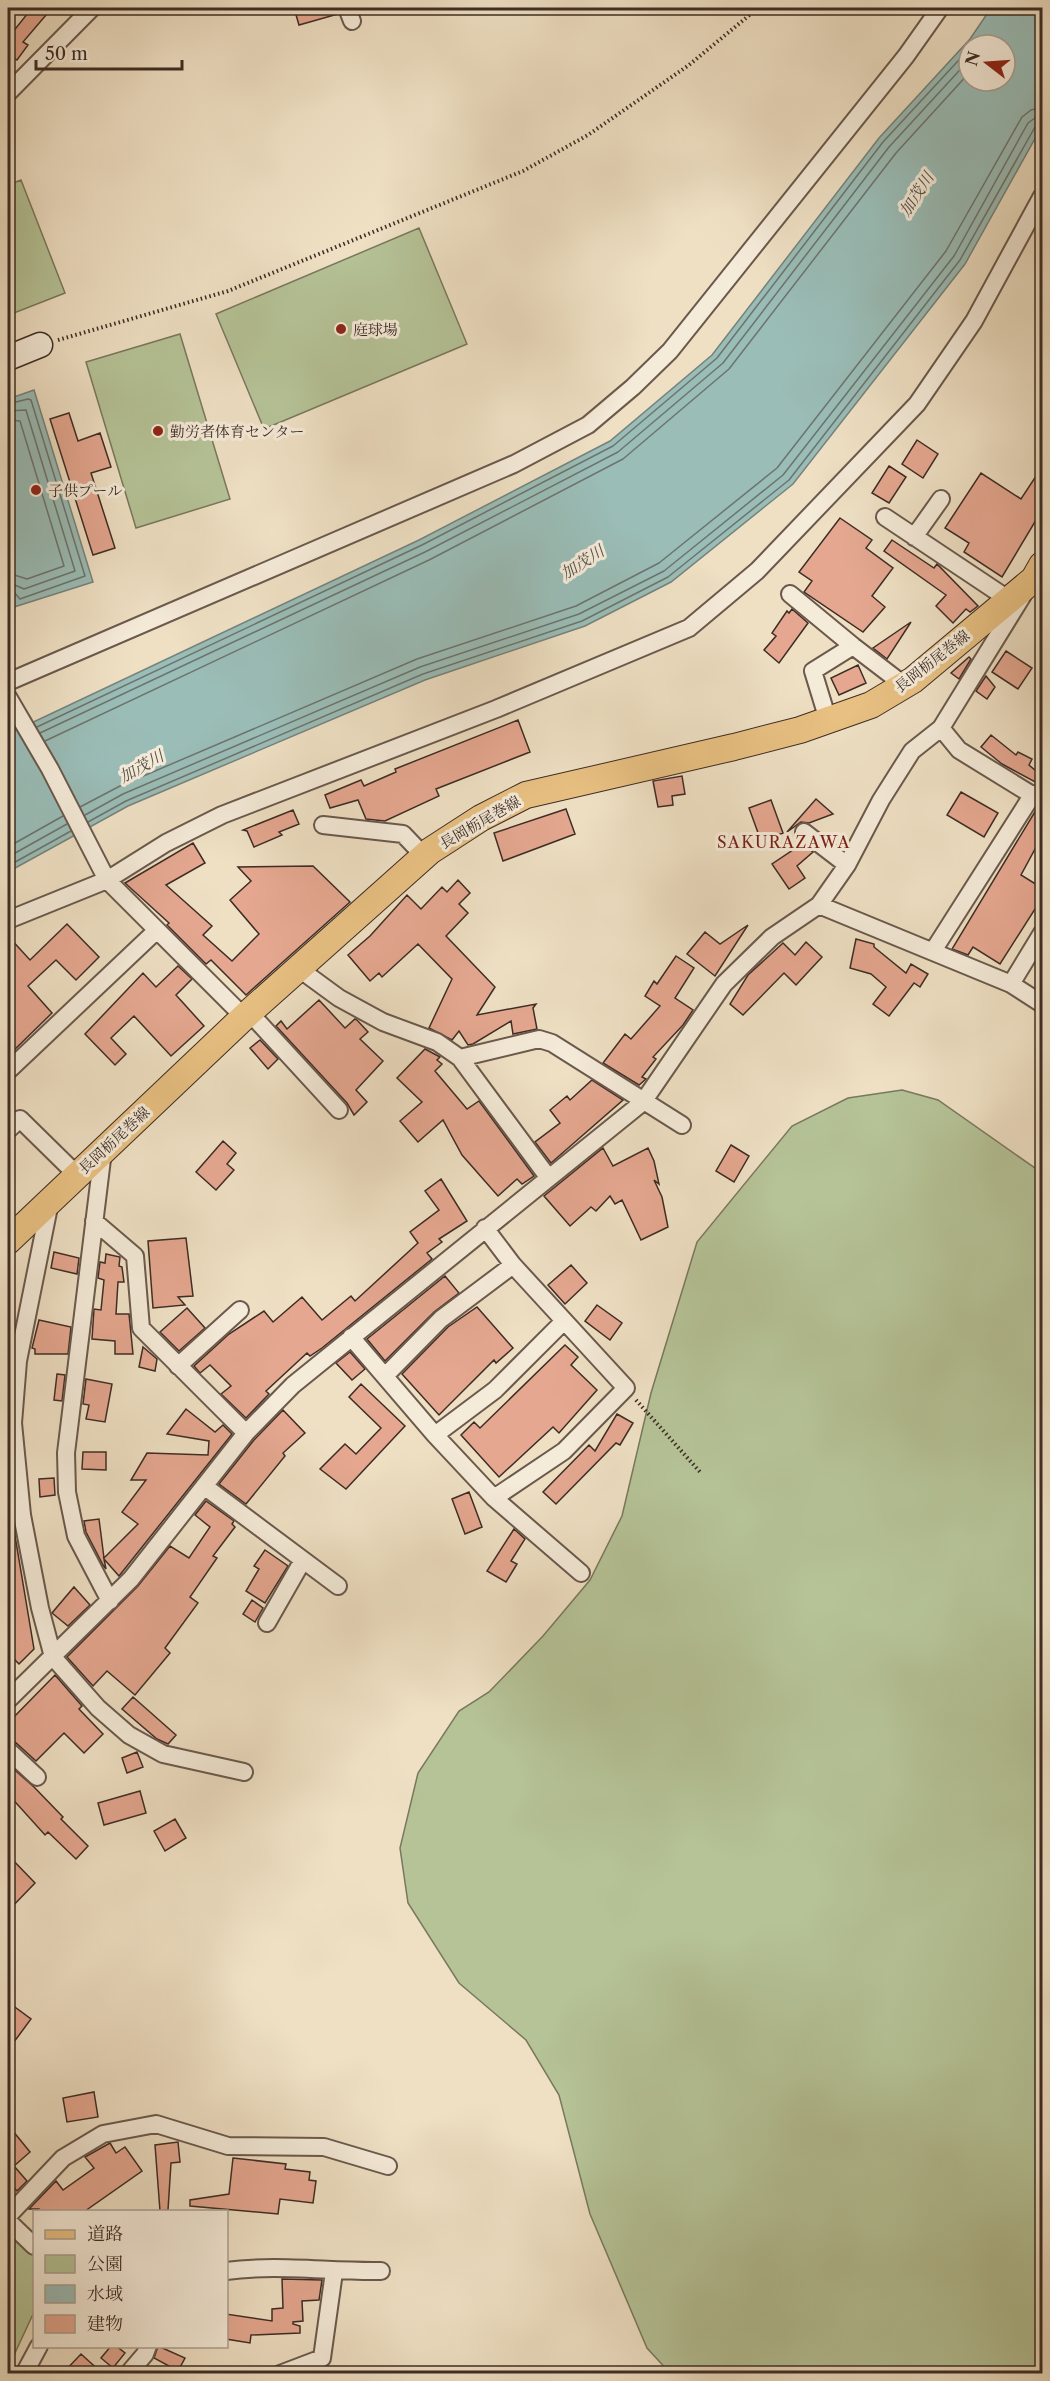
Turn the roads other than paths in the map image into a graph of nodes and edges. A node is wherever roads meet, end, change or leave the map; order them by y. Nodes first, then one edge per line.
1 (92, 8) edge
2 (940, 8) edge
3 (8, 93) edge
4 (1042, 196) edge
5 (40, 345) road end
6 (8, 358) edge
7 (941, 499) dead end
8 (885, 517) dead end
9 (914, 537) junction
10 (1040, 576) edge
11 (790, 594) dead end
12 (1008, 599) junction
13 (853, 646) junction
14 (8, 682) edge
15 (904, 685) junction
16 (8, 697) edge
17 (828, 720) junction
18 (941, 728) junction
19 (1038, 797) edge
20 (323, 825) dead end
21 (804, 832) dead end
22 (424, 856) junction
23 (847, 866) junction
24 (107, 880) junction
25 (819, 905) junction
26 (8, 920) edge
27 (156, 931) junction
28 (1042, 933) edge
29 (933, 951) junction
30 (298, 968) junction
31 (1011, 984) junction
32 (1042, 1004) edge
33 (246, 1015) junction
34 (460, 1058) junction
35 (8, 1071) edge
36 (643, 1102) junction
37 (339, 1110) dead end
38 (682, 1125) dead end
39 (8, 1130) edge
40 (103, 1151) junction
41 (77, 1175) junction
42 (548, 1177) junction
43 (50, 1201) junction
44 (94, 1221) junction
45 (484, 1228) junction
46 (8, 1241) edge
47 (513, 1265) junction
48 (240, 1310) dead end
49 (564, 1321) junction
50 (351, 1337) junction
51 (178, 1366) junction
52 (385, 1376) junction
53 (246, 1433) junction
54 (435, 1435) junction
55 (10, 1456) edge
56 (204, 1486) junction
57 (494, 1498) junction
58 (303, 1560) junction
59 (581, 1573) dead end
60 (338, 1586) dead end
61 (110, 1601) junction
62 (267, 1623) dead end
63 (53, 1657) junction
64 (8, 1701) edge
65 (8, 1750) edge
66 (244, 1772) dead end
67 (38, 1777) dead end
68 (388, 2166) dead end
69 (8, 2219) edge
70 (33, 2245) edge
71 (228, 2271) edge
72 (334, 2271) junction
73 (381, 2271) dead end
74 (38, 2348) edge
75 (147, 2348) edge
76 (24, 2373) edge
77 (128, 2373) edge
78 (280, 2373) edge

1 - 3 street
2 - 14 street
4 - 24 street
5 - 6 street
7 - 9 street
8 - 9 street
9 - 12 street
10 - 12 main road, 長岡栃尾巻線
10 - 18 street
11 - 13 street
12 - 15 main road, 長岡栃尾巻線
13 - 15 street
13 - 17 street
15 - 17 main road, 長岡栃尾巻線
16 - 24 street
17 - 22 main road, 長岡栃尾巻線
18 - 19 street
18 - 23 street
19 - 29 street
20 - 22 street
21 - 23 street
22 - 30 main road, 長岡栃尾巻線
23 - 25 street
24 - 26 street
24 - 27 street
25 - 29 street
25 - 36 street
27 - 33 street
27 - 35 street
28 - 31 street
29 - 31 street
30 - 33 main road, 長岡栃尾巻線
30 - 34 street
31 - 32 street
33 - 37 street
33 - 40 main road, 長岡栃尾巻線
34 - 36 street
34 - 42 street
36 - 38 street
36 - 42 street
39 - 41 street
40 - 41 main road, 長岡栃尾巻線
40 - 44 street
41 - 43 main road, 長岡栃尾巻線
42 - 45 street
43 - 46 main road, 長岡栃尾巻線
43 - 55 street
44 - 51 street
44 - 61 street
45 - 47 street
45 - 50 street
47 - 49 street
47 - 52 street
48 - 51 street
49 - 54 street
49 - 57 street
50 - 52 street
50 - 53 street
51 - 53 street
52 - 54 street
53 - 56 street
54 - 57 street
55 - 63 street
56 - 58 street
56 - 61 street
57 - 59 street
58 - 60 street
58 - 62 street
61 - 63 street
63 - 64 street
63 - 66 street
65 - 67 street
68 - 69 street
69 - 70 street
71 - 72 street
72 - 73 street
72 - 78 street
74 - 76 street
75 - 77 street

